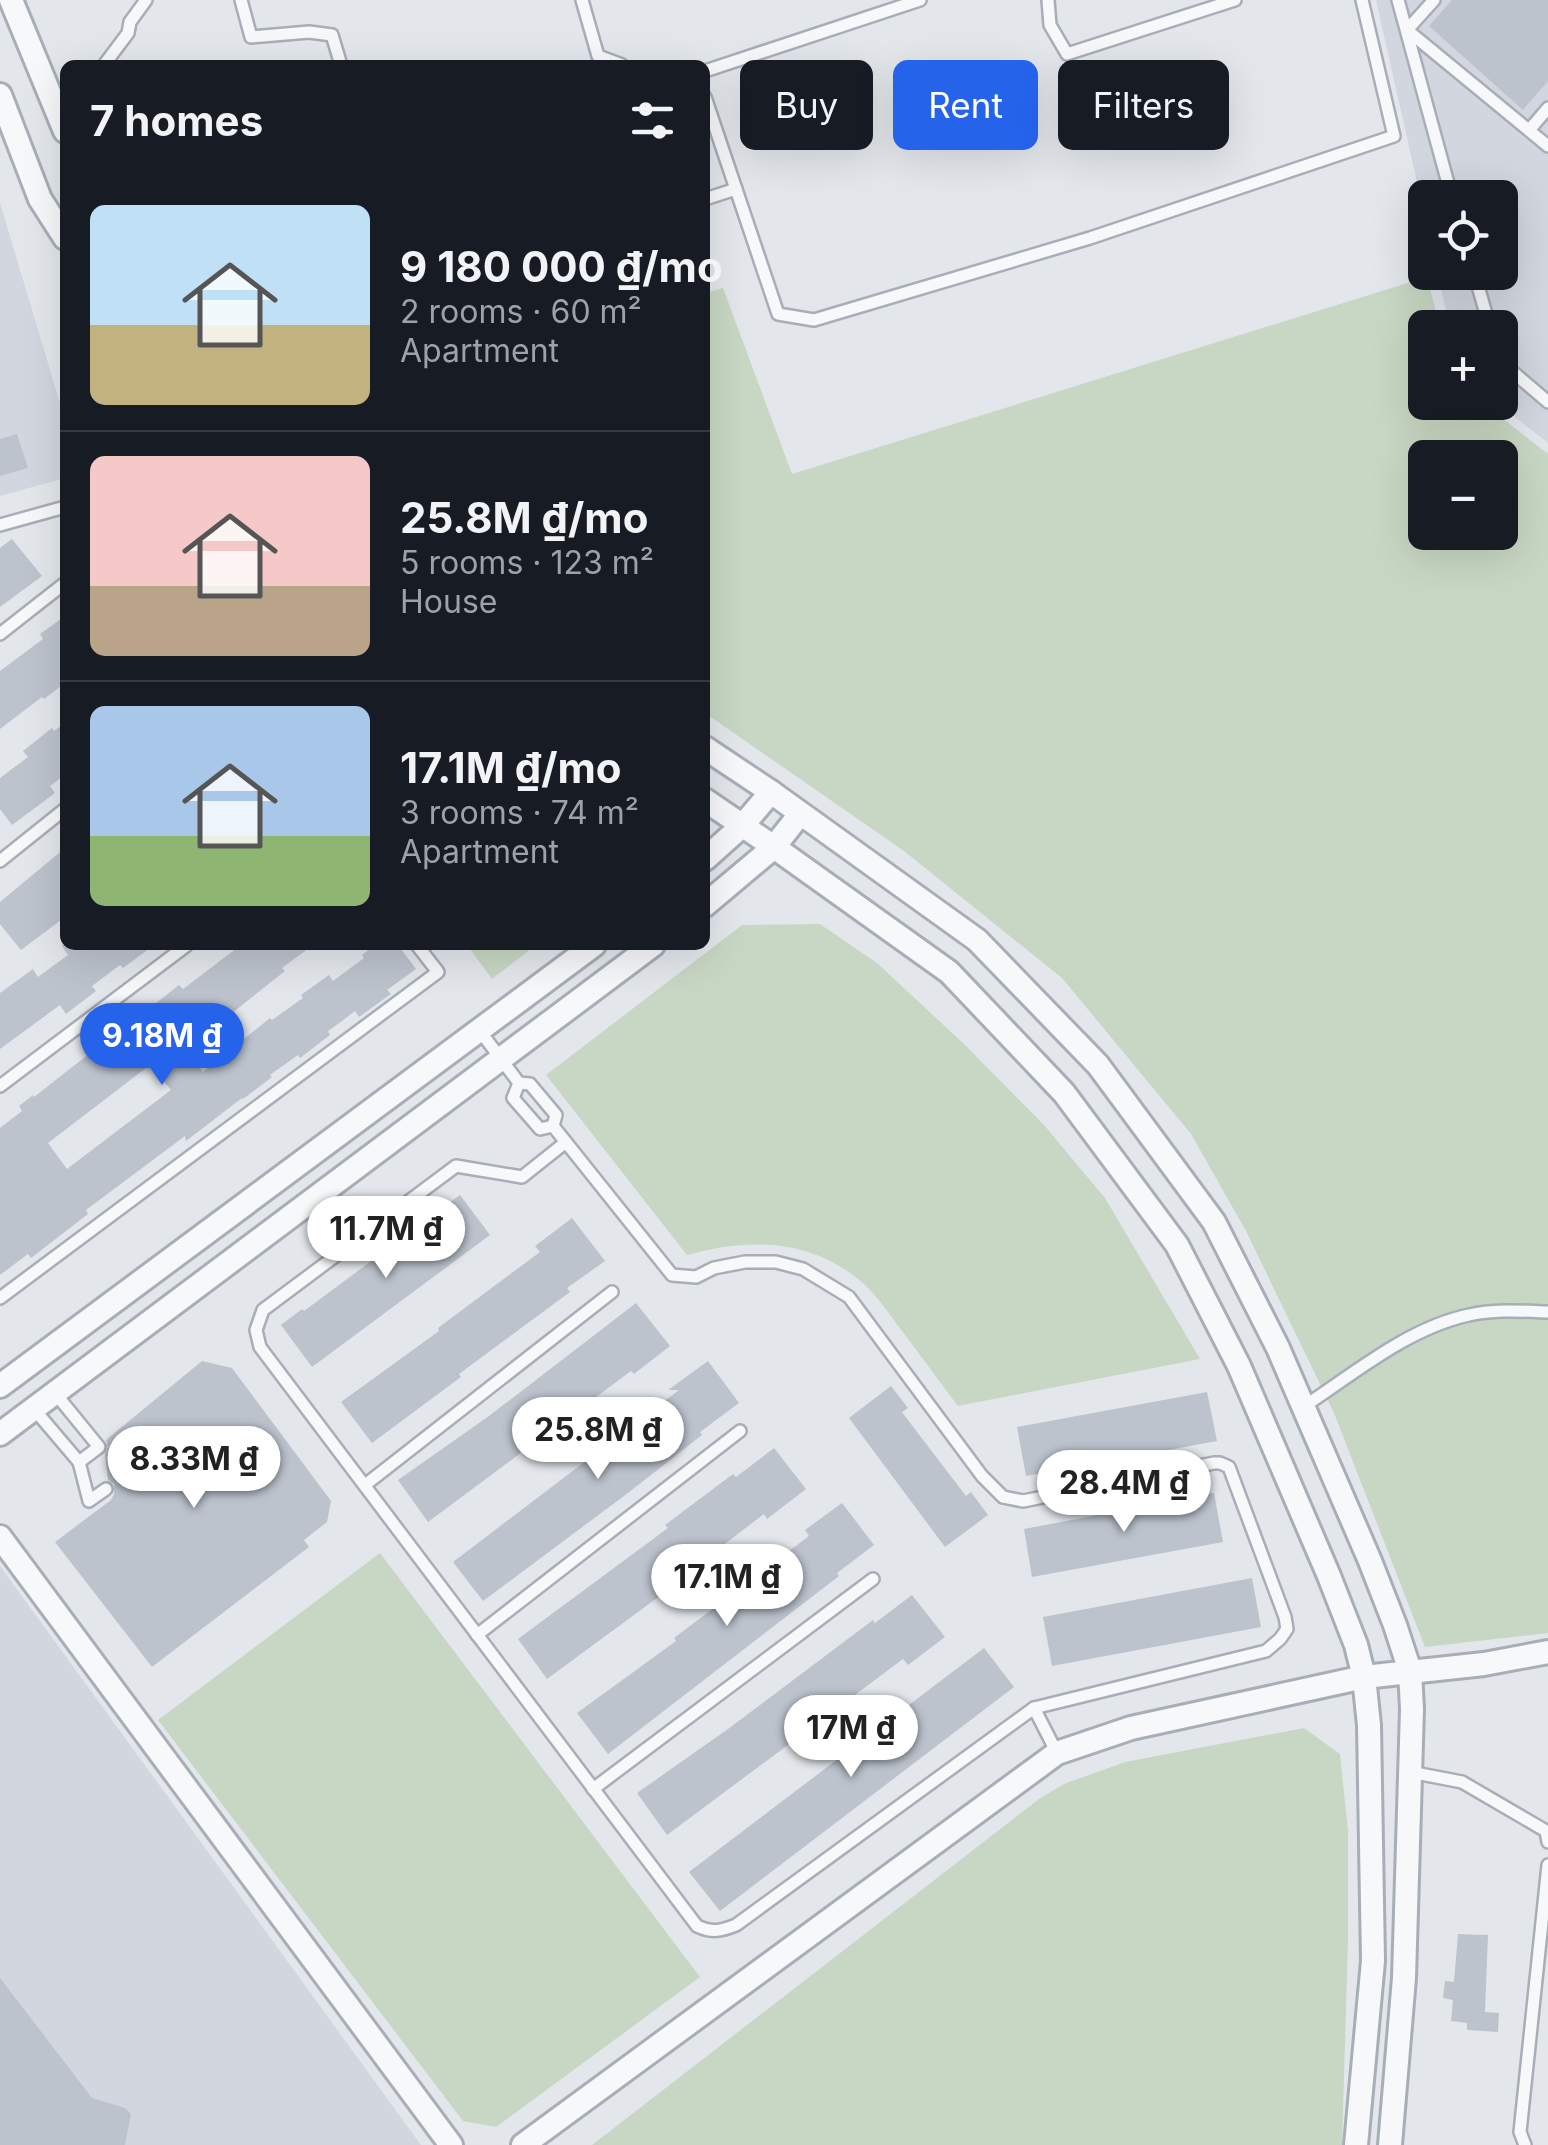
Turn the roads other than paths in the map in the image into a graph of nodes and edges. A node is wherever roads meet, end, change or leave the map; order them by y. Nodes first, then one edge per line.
1 (11, 0) edge
2 (146, 0) edge
3 (241, 0) edge
4 (582, 0) edge
5 (920, 0) edge
6 (1048, 0) edge
7 (1234, 0) edge
8 (1362, 0) edge
9 (1398, 0) edge
10 (1434, 0) edge
11 (1407, 30) junction
12 (108, 60) edge
13 (340, 60) edge
14 (607, 60) edge
15 (710, 68) edge
16 (56, 84) edge
17 (0, 95) edge
18 (1548, 108) edge
19 (710, 112) edge
20 (1530, 129) junction
21 (1548, 146) edge
22 (1447, 180) edge
23 (736, 189) junction
24 (710, 197) edge
25 (60, 230) edge
26 (1518, 376) edge
27 (1548, 402) edge
28 (60, 508) edge
29 (0, 524) edge
30 (60, 587) edge
31 (0, 634) edge
32 (710, 751) edge
33 (770, 792) junction
34 (710, 803) edge
35 (60, 813) edge
36 (800, 814) junction
37 (743, 826) junction
38 (774, 847) junction
39 (710, 855) edge
40 (0, 861) edge
41 (710, 902) edge
42 (180, 950) edge
43 (421, 950) edge
44 (587, 950) edge
45 (646, 950) edge
46 (480, 1031) junction
47 (502, 1060) junction
48 (519, 1084) junction
49 (0, 1086) edge
50 (553, 1126) junction
51 (566, 1142) junction
52 (612, 1292) dead end
53 (0, 1298) edge
54 (1548, 1312) edge
55 (0, 1386) edge
56 (55, 1394) junction
57 (1304, 1407) junction
58 (34, 1409) junction
59 (740, 1431) dead end
60 (0, 1434) edge
61 (79, 1462) junction
62 (365, 1485) junction
63 (106, 1489) dead end
64 (0, 1537) edge
65 (873, 1579) dead end
66 (477, 1635) junction
67 (1548, 1652) edge
68 (1410, 1671) junction
69 (1364, 1677) junction
70 (1034, 1708) junction
71 (1057, 1754) junction
72 (1410, 1772) junction
73 (593, 1788) junction
74 (1548, 1842) edge
75 (1548, 1865) edge
76 (451, 2145) edge
77 (523, 2145) edge
78 (1356, 2145) edge
79 (1390, 2145) edge
80 (1525, 2145) edge

1 - 16 street
2 - 12 lane
3 - 13 lane
4 - 14 lane
5 - 15 lane
6 - 7 lane
8 - 23 lane
9 - 11 lane
10 - 11 lane
11 - 20 lane
11 - 22 lane
17 - 25 street
18 - 20 lane
19 - 23 lane
20 - 21 lane
23 - 24 lane
26 - 27 lane
28 - 29 lane
30 - 31 lane
32 - 33 street
33 - 36 street
33 - 37 street
34 - 37 street
35 - 40 lane
36 - 38 street
36 - 57 street
37 - 38 street
37 - 39 street
38 - 41 street
38 - 69 street
42 - 49 lane
43 - 53 lane
44 - 46 street
45 - 47 street
46 - 47 lane
46 - 55 street
47 - 48 lane
47 - 56 street
48 - 50 lane
48 - 50 lane
50 - 51 lane
51 - 62 lane
51 - 70 lane
52 - 62 lane
54 - 57 lane
56 - 58 street
56 - 61 lane
57 - 68 street
58 - 60 street
58 - 61 lane
59 - 66 lane
61 - 63 lane
62 - 66 lane
64 - 76 street
65 - 73 lane
66 - 73 lane
67 - 68 street
68 - 69 street
68 - 72 street
69 - 71 street
69 - 78 street
70 - 71 lane
70 - 73 lane
71 - 77 street
72 - 74 lane
72 - 79 street
75 - 80 lane

